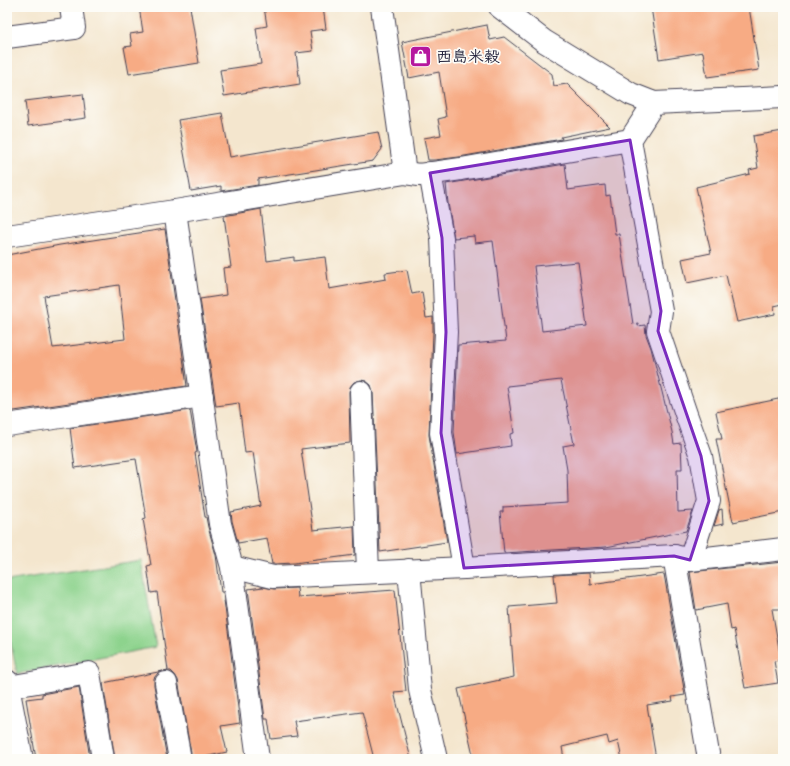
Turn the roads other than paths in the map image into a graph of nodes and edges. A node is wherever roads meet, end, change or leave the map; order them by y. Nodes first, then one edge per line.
1 (71, 7) edge
2 (382, 7) edge
3 (500, 7) edge
4 (7, 37) edge
5 (783, 97) edge
6 (654, 103) junction
7 (630, 140) junction
8 (404, 173) junction
9 (430, 173) junction
10 (175, 211) junction
11 (7, 236) edge
12 (361, 392) dead end
13 (202, 396) junction
14 (7, 425) edge
15 (783, 549) edge
16 (682, 558) junction
17 (232, 567) junction
18 (464, 568) junction
19 (409, 570) junction
20 (368, 572) junction
21 (166, 683) dead end
22 (8, 684) edge
23 (22, 759) edge
24 (103, 759) edge
25 (180, 759) edge
26 (258, 759) edge
27 (436, 759) edge
28 (709, 759) edge

1 - 4 street
2 - 8 street
3 - 6 street
5 - 6 street
6 - 7 street
7 - 9 street
7 - 16 street
8 - 9 street
8 - 10 street
9 - 18 street
10 - 11 street
10 - 13 street
12 - 20 street
13 - 14 street
13 - 17 street
15 - 16 street
16 - 18 street
16 - 28 street
17 - 20 street
17 - 26 street
18 - 19 street
19 - 20 street
19 - 27 street
21 - 25 street
22 - 23 street
22 - 24 street

